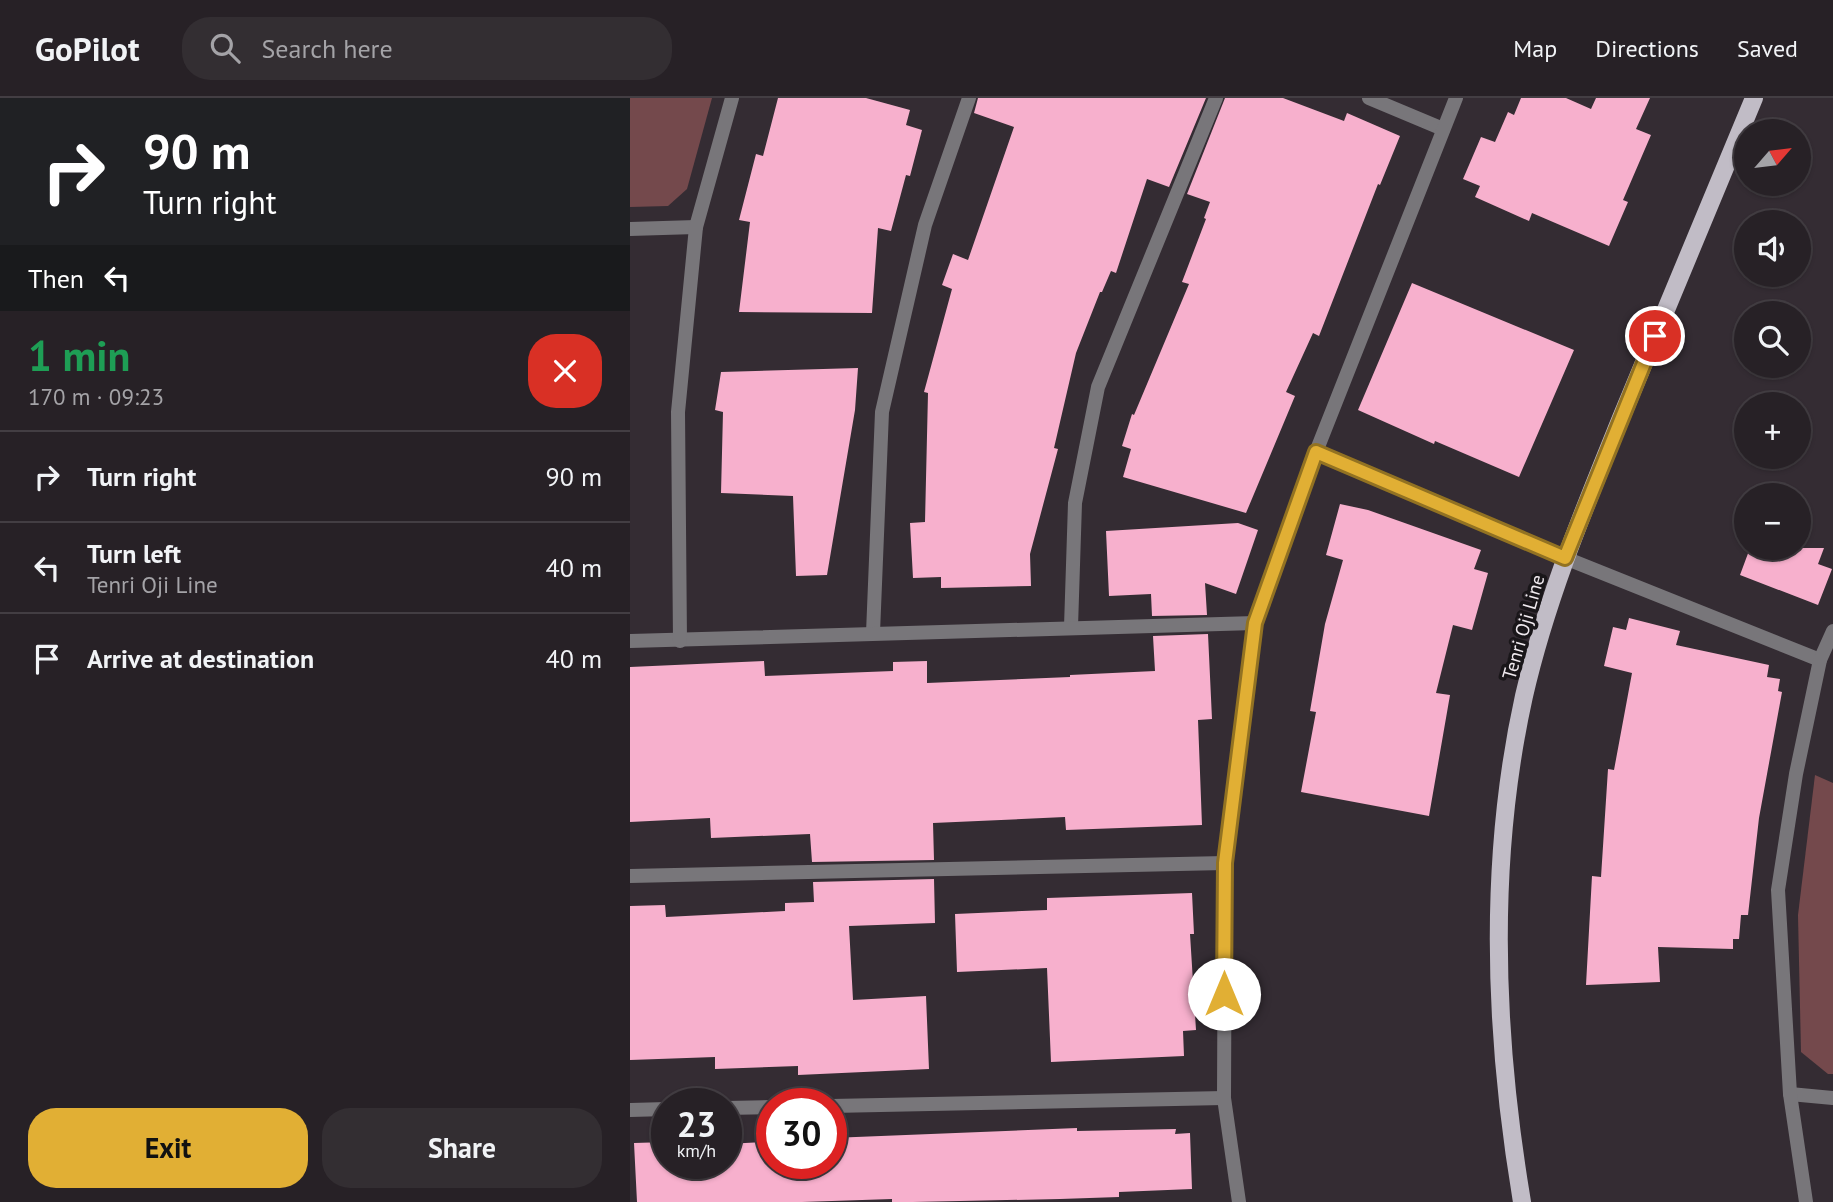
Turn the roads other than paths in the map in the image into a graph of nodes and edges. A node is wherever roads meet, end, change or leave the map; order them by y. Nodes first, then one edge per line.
1 (732, 98) edge
2 (969, 98) edge
3 (1216, 98) edge
4 (1370, 98) edge
5 (1456, 98) edge
6 (1754, 98) edge
7 (1443, 129) junction
8 (696, 227) junction
9 (630, 229) edge
10 (1316, 452) junction
11 (1565, 558) junction
12 (1255, 623) junction
13 (1071, 627) junction
14 (1833, 631) edge
15 (873, 633) junction
16 (630, 641) edge
17 (680, 641) junction
18 (1820, 660) junction
19 (1225, 863) junction
20 (630, 876) edge
21 (1790, 1094) junction
22 (1224, 1098) junction
23 (1833, 1098) edge
24 (847, 1106) edge
25 (630, 1110) edge
26 (651, 1110) edge
27 (1239, 1202) edge
28 (1521, 1202) edge
29 (1806, 1202) edge

1 - 8 street
2 - 15 street
3 - 13 street
4 - 7 street
5 - 7 street
6 - 11 main road, Tenri Oji Line
7 - 10 street
8 - 9 street
8 - 17 street
10 - 11 street
10 - 12 street
11 - 18 street
11 - 28 main road, Tenri Oji Line
12 - 13 street
12 - 19 street
13 - 15 street
14 - 18 street
15 - 17 street
16 - 17 street
18 - 21 street
19 - 20 street
19 - 22 street
21 - 23 street
21 - 29 street
22 - 24 street
22 - 27 street
25 - 26 street

